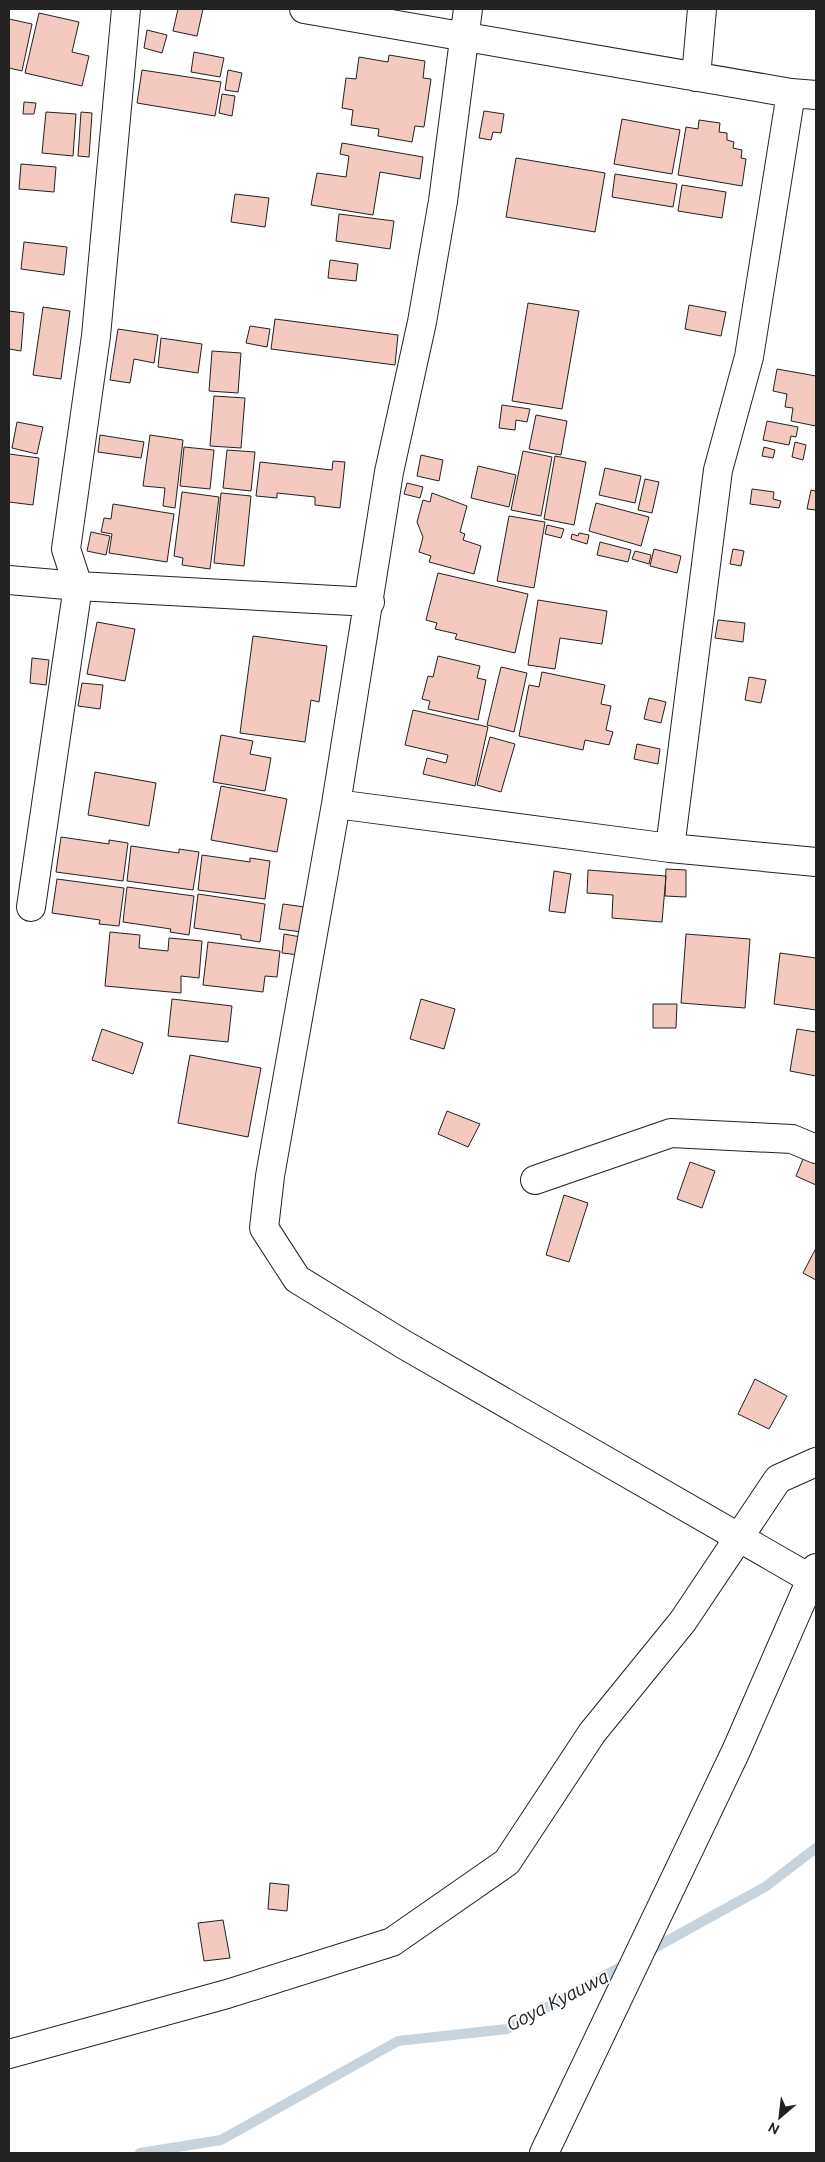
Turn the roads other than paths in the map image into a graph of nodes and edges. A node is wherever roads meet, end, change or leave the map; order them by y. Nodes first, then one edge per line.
1 (126, 9) edge
2 (304, 9) edge
3 (468, 9) edge
4 (702, 9) edge
5 (464, 37) junction
6 (696, 77) junction
7 (804, 94) edge
8 (9, 580) edge
9 (78, 586) junction
10 (370, 602) junction
11 (336, 804) junction
12 (670, 848) junction
13 (816, 862) edge
14 (31, 907) dead end
15 (816, 1149) edge
16 (535, 1180) dead end
17 (816, 1462) edge
18 (738, 1538) junction
19 (814, 1574) edge
20 (9, 2054) edge
21 (544, 2153) edge

1 - 9 main road
2 - 5 main road
3 - 5 main road
4 - 6 main road
5 - 6 main road
5 - 10 main road
6 - 7 main road
7 - 12 main road
8 - 9 main road
9 - 10 main road
9 - 14 main road
10 - 11 main road
11 - 12 main road
11 - 18 main road
12 - 13 main road
15 - 16 main road
17 - 18 main road
18 - 19 main road
18 - 20 main road
19 - 21 main road

